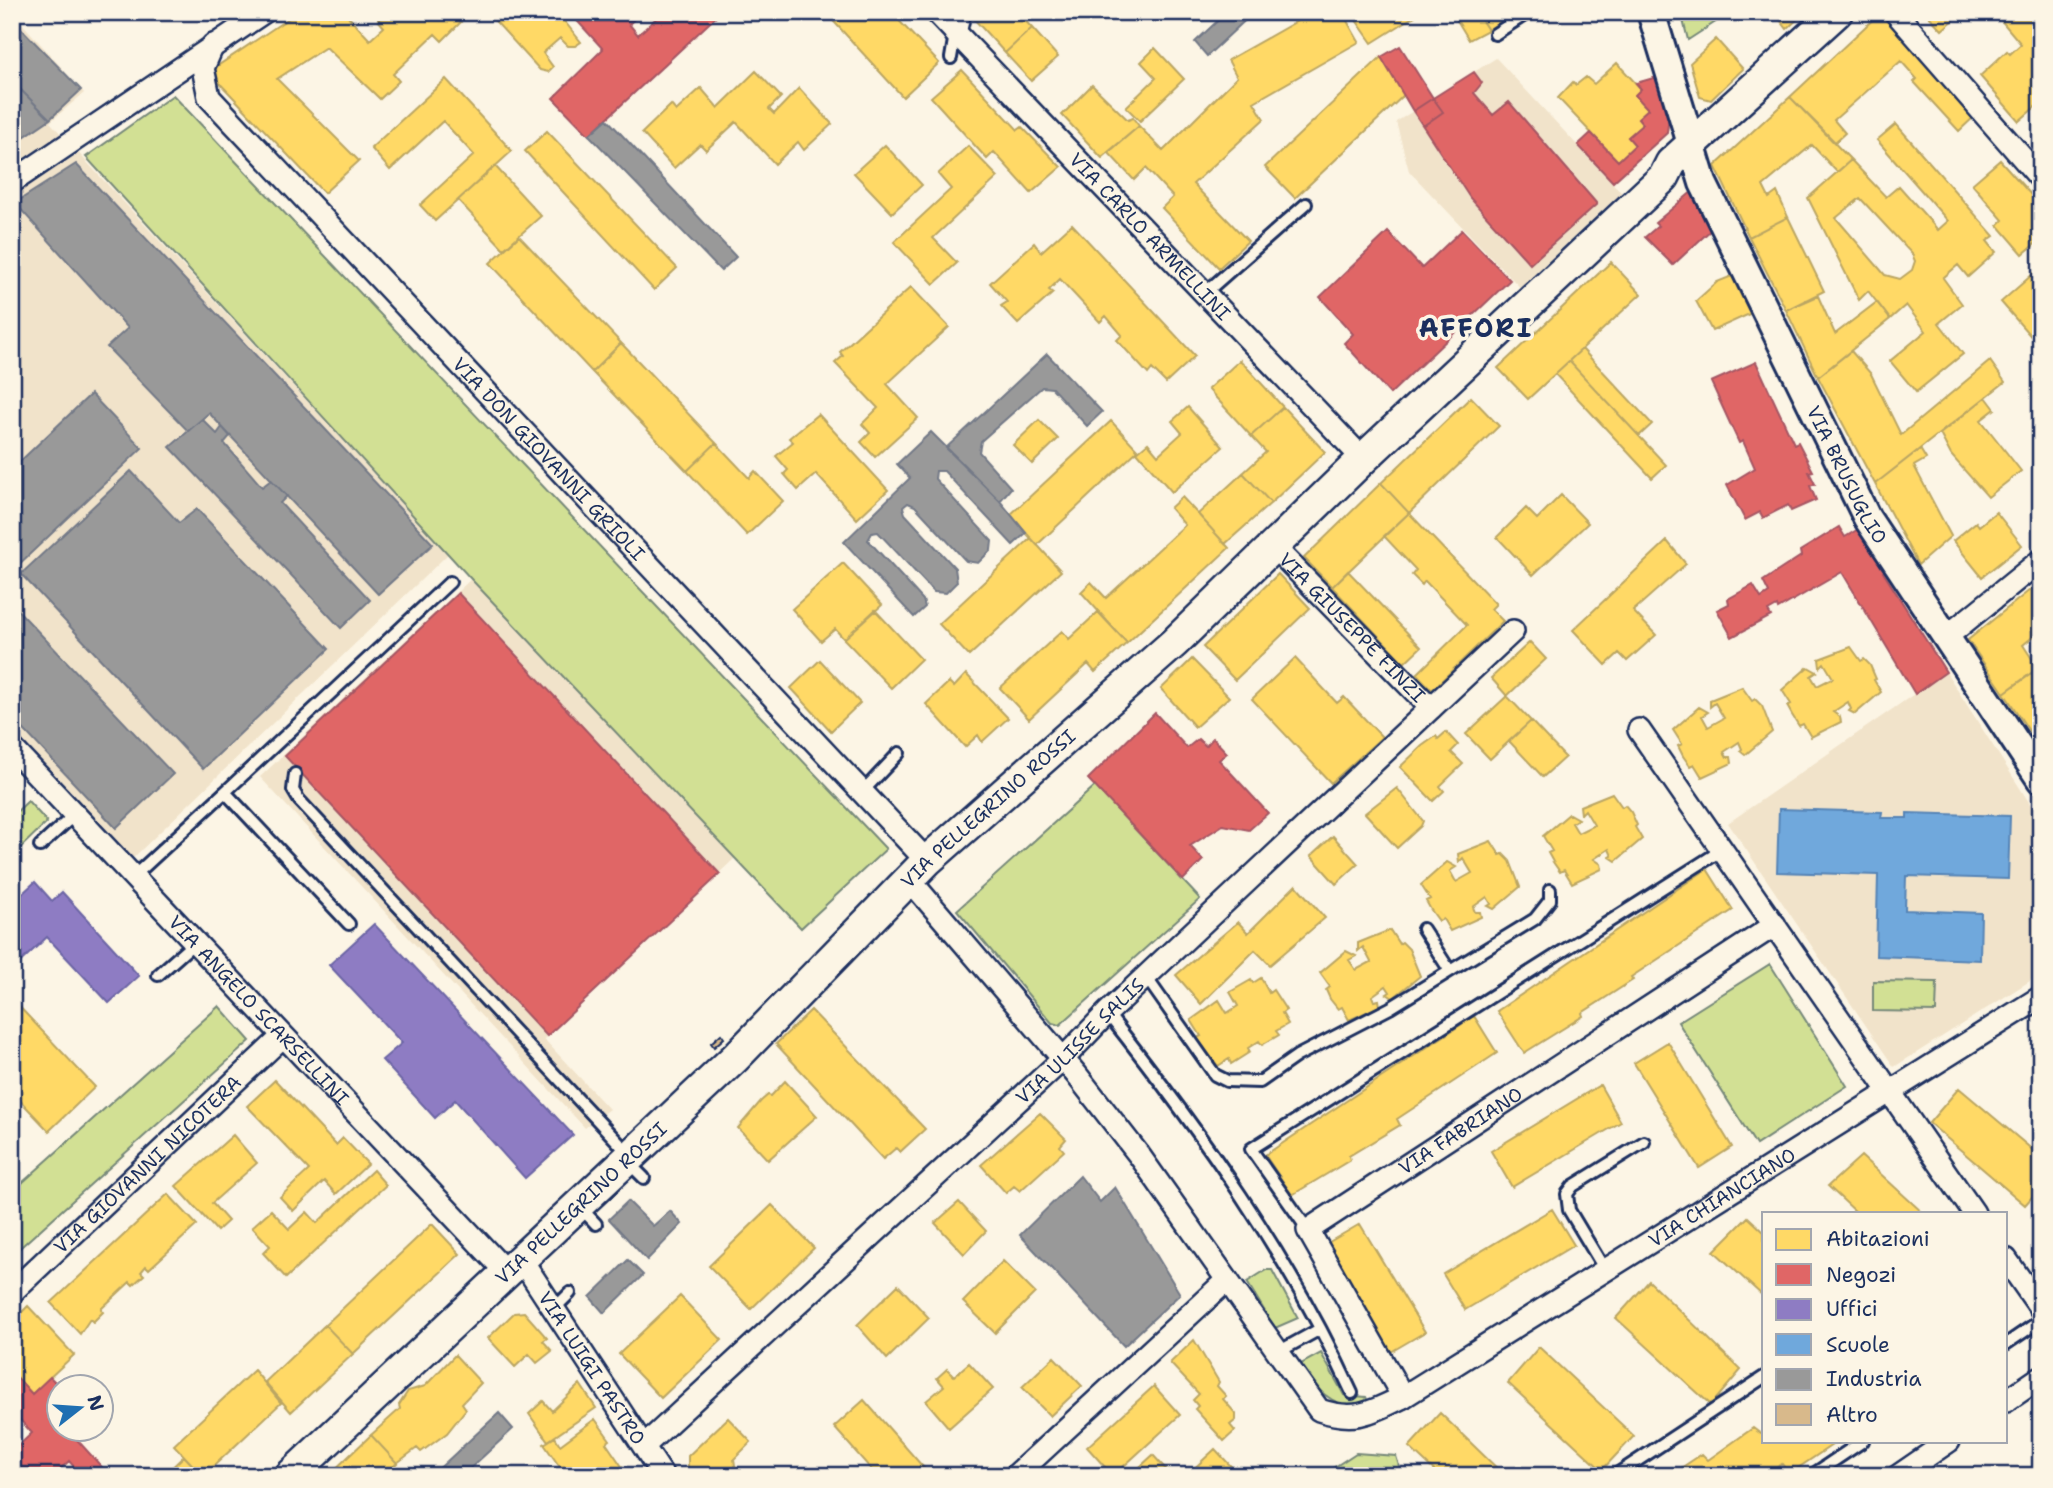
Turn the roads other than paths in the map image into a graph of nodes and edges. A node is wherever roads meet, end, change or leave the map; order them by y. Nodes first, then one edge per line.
1 (264, 12) edge
2 (936, 12) edge
3 (1529, 12) edge
4 (1651, 12) edge
5 (1837, 12) edge
6 (1895, 12) edge
7 (958, 22) edge
8 (1495, 34) dead end
9 (213, 45) junction
10 (951, 58) dead end
11 (156, 84) junction
12 (209, 97) junction
13 (1690, 147) junction
14 (2041, 178) edge
15 (12, 182) edge
16 (1306, 204) dead end
17 (1205, 293) junction
18 (1363, 459) junction
19 (1274, 547) junction
20 (2041, 560) edge
21 (450, 582) dead end
22 (1513, 631) dead end
23 (1945, 638) junction
24 (1431, 708) junction
25 (1639, 730) dead end
26 (12, 748) edge
27 (899, 753) dead end
28 (295, 774) dead end
29 (2041, 780) edge
30 (863, 791) junction
31 (225, 792) junction
32 (74, 815) junction
33 (40, 846) dead end
34 (1722, 849) junction
35 (918, 870) junction
36 (133, 877) junction
37 (1550, 890) dead end
38 (349, 924) dead end
39 (1775, 925) junction
40 (1423, 929) dead end
41 (194, 943) junction
42 (1450, 971) junction
43 (158, 975) dead end
44 (1146, 977) junction
45 (2041, 997) edge
46 (1107, 1013) junction
47 (282, 1037) junction
48 (1063, 1059) junction
49 (1889, 1090) junction
50 (1644, 1142) dead end
51 (634, 1165) junction
52 (1973, 1212) edge
53 (1308, 1230) junction
54 (2008, 1262) edge
55 (514, 1266) junction
56 (1605, 1269) junction
57 (1227, 1280) junction
58 (12, 1292) edge
59 (570, 1293) dead end
60 (555, 1308) junction
61 (2041, 1309) edge
62 (2041, 1320) edge
63 (1320, 1329) junction
64 (2008, 1343) edge
65 (1280, 1351) junction
66 (2041, 1377) edge
67 (1762, 1378) edge
68 (1352, 1392) dead end
69 (1403, 1397) junction
70 (2008, 1400) edge
71 (1862, 1442) edge
72 (1948, 1442) edge
73 (644, 1446) junction
74 (290, 1476) edge
75 (663, 1476) edge
76 (1015, 1476) edge
77 (1615, 1476) edge
78 (1811, 1476) edge
79 (1898, 1476) edge

1 - 9 street
2 - 7 street, VIA CARLO ARMELLINI
3 - 8 lane
4 - 13 street, VIA BRUSUGLIO
5 - 13 main road, VIA PELLEGRINO ROSSI
6 - 14 street
7 - 10 lane
7 - 17 street, VIA CARLO ARMELLINI
9 - 11 street
9 - 12 street
11 - 12 street
11 - 15 street
12 - 30 street, VIA DON GIOVANNI GRIOLI
13 - 18 main road, VIA PELLEGRINO ROSSI
13 - 23 street, VIA BRUSUGLIO
16 - 17 lane
17 - 18 street, VIA CARLO ARMELLINI
18 - 19 main road, VIA PELLEGRINO ROSSI
19 - 24 street, VIA GIUSEPPE FINZI
19 - 35 main road, VIA PELLEGRINO ROSSI
20 - 23 street
21 - 31 lane
22 - 24 street, VIA ULISSE SALIS
23 - 29 street, VIA BRUSUGLIO
24 - 44 street, VIA ULISSE SALIS
25 - 34 street
26 - 32 street, VIA ANGELO SCARSELLINI
27 - 30 lane
28 - 51 lane
30 - 35 street, VIA DON GIOVANNI GRIOLI
31 - 36 lane
31 - 38 lane
32 - 33 lane
32 - 36 street, VIA ANGELO SCARSELLINI
34 - 39 street
34 - 53 lane
35 - 48 street, VIA DON GIOVANNI GRIOLI
35 - 51 main road, VIA PELLEGRINO ROSSI
36 - 41 street, VIA ANGELO SCARSELLINI
37 - 42 lane
39 - 49 street
39 - 53 street, VIA FABRIANO
40 - 42 lane
41 - 43 lane
41 - 47 street, VIA ANGELO SCARSELLINI
42 - 44 lane
44 - 46 street, VIA ULISSE SALIS
45 - 49 street, VIA CHIANCIANO
46 - 48 street, VIA ULISSE SALIS
46 - 63 lane
47 - 55 street, VIA ANGELO SCARSELLINI
47 - 58 street, VIA GIOVANNI NICOTERA
48 - 57 street, VIA DON GIOVANNI GRIOLI
48 - 73 street, VIA ULISSE SALIS
49 - 52 street
49 - 56 street, VIA CHIANCIANO
50 - 56 lane
51 - 55 main road, VIA PELLEGRINO ROSSI
53 - 69 street
54 - 61 street
55 - 60 street, VIA LUIGI PASTRO
55 - 74 main road, VIA PELLEGRINO ROSSI
56 - 69 street, VIA CHIANCIANO
57 - 65 street, VIA CHIANCIANO
57 - 76 street
59 - 60 lane
60 - 73 street, VIA LUIGI PASTRO
62 - 64 lane
63 - 65 lane
63 - 68 lane
65 - 69 street, VIA CHIANCIANO
66 - 70 street
67 - 77 lane
71 - 78 lane
72 - 79 street
73 - 75 street, VIA LUIGI PASTRO

